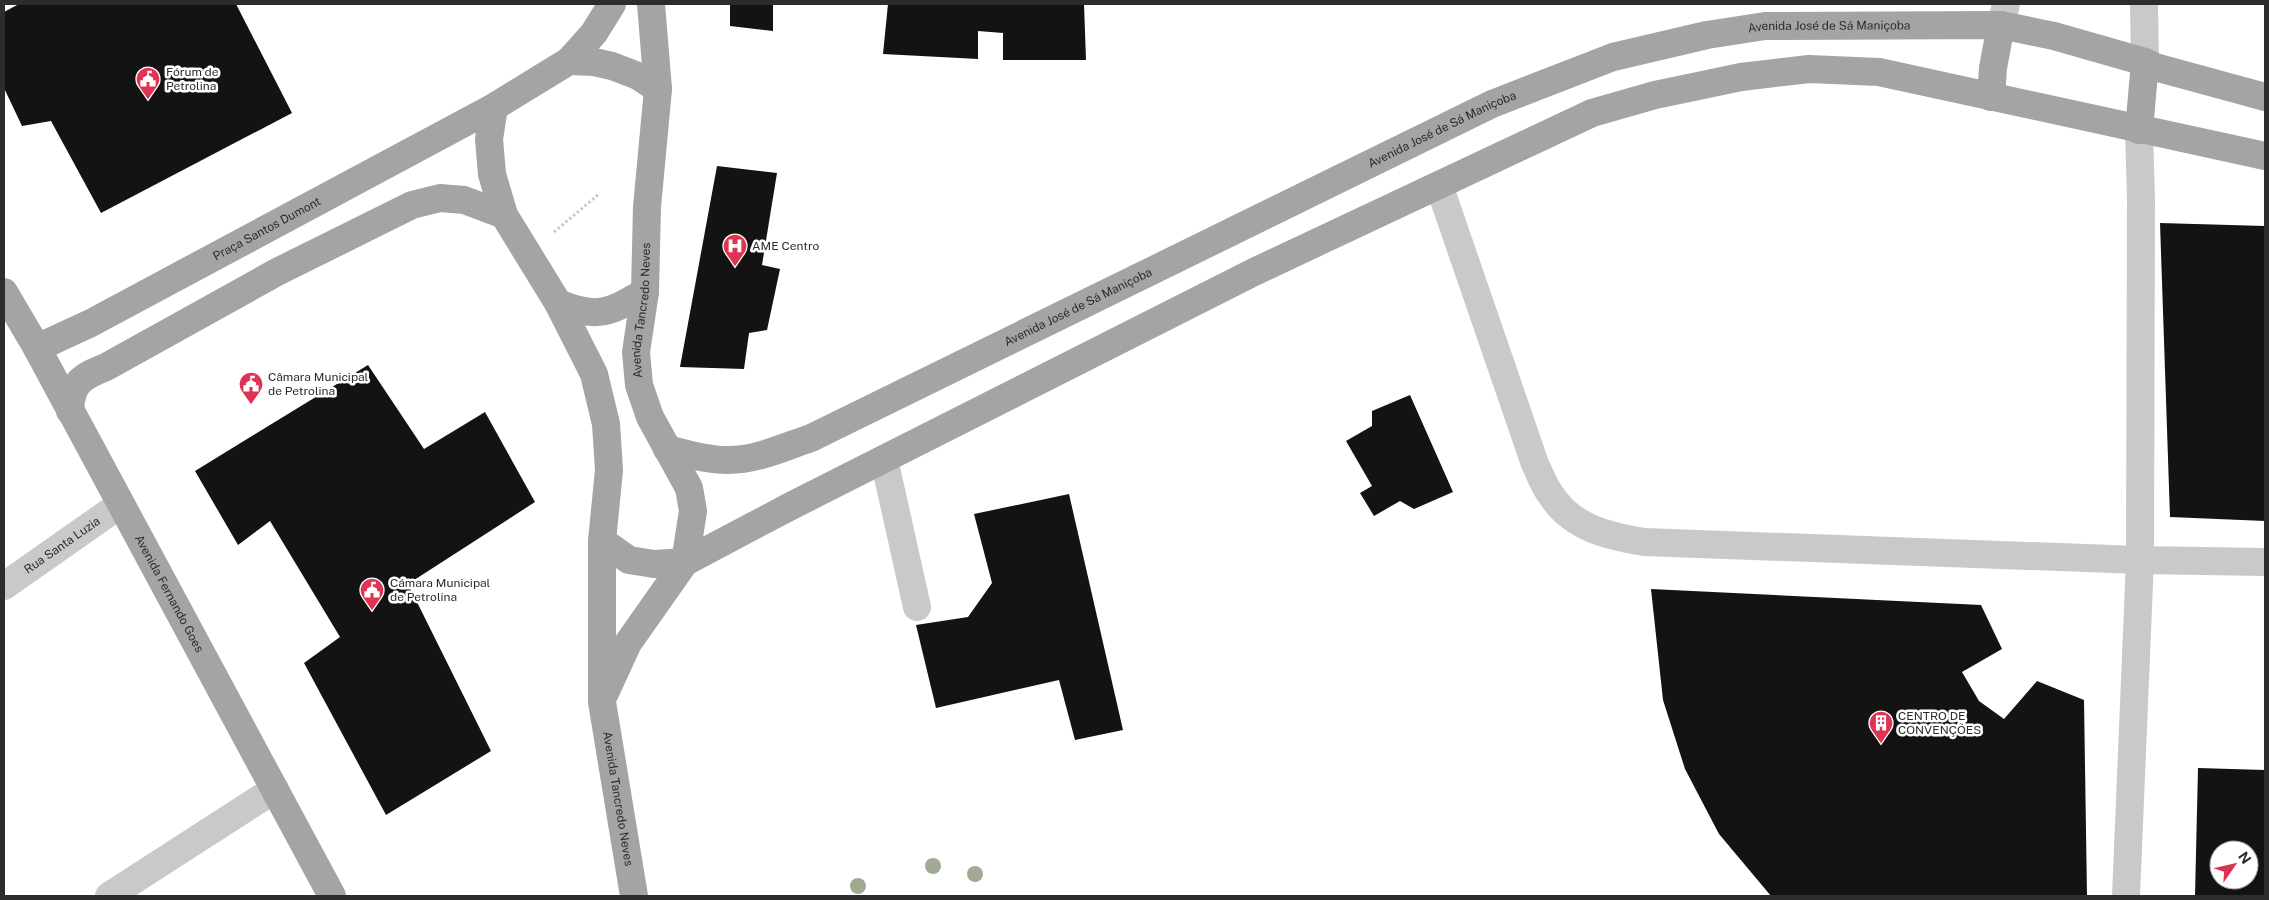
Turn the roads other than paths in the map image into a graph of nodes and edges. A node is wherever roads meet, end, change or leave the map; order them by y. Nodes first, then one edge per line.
1 (612, 4) edge
2 (651, 4) edge
3 (2144, 4) edge
4 (2003, 15) edge
5 (569, 61) junction
6 (2145, 62) junction
7 (658, 89) junction
8 (1991, 97) junction
9 (2265, 97) edge
10 (494, 107) junction
11 (2139, 130) junction
12 (2265, 156) edge
13 (1439, 184) junction
14 (504, 215) junction
15 (4, 292) edge
16 (645, 292) junction
17 (558, 304) junction
18 (37, 348) junction
19 (70, 411) junction
20 (667, 449) junction
21 (884, 459) junction
22 (121, 504) junction
23 (602, 541) junction
24 (2140, 560) junction
25 (685, 562) junction
26 (2265, 562) edge
27 (4, 586) edge
28 (917, 607) dead end
29 (602, 702) junction
30 (275, 789) junction
31 (109, 896) edge
32 (332, 896) edge
33 (634, 896) edge
34 (2126, 896) edge

1 - 5 main road
2 - 7 main road, Avenida Tancredo Neves
3 - 6 street
4 - 6 main road, Avenida José de Sá Maniçoba
4 - 8 main road
4 - 20 main road, Avenida José de Sá Maniçoba
5 - 7 main road
5 - 10 main road, Praça Santos Dumont
6 - 9 main road, Avenida José de Sá Maniçoba
6 - 11 main road
7 - 16 main road, Avenida Tancredo Neves
8 - 11 main road
8 - 13 main road
10 - 14 main road, Avenida Tancredo Neves
10 - 18 main road, Praça Santos Dumont
11 - 12 main road
11 - 24 street
13 - 21 main road
13 - 24 street
14 - 17 main road, Avenida Tancredo Neves
14 - 19 main road
15 - 18 main road, Avenida Fernando Goes
16 - 17 main road
16 - 20 main road, Avenida Tancredo Neves
17 - 23 main road, Avenida Tancredo Neves
18 - 19 main road, Avenida Fernando Goes
19 - 22 main road, Avenida Fernando Goes
20 - 25 main road, Avenida Tancredo Neves
21 - 25 main road
21 - 28 street
22 - 27 street, Rua Santa Luzia
22 - 30 main road, Avenida Fernando Goes
23 - 25 main road
23 - 29 main road, Avenida Tancredo Neves
24 - 26 street
24 - 34 street
25 - 29 main road, Avenida Tancredo Neves
29 - 33 main road, Avenida Tancredo Neves
30 - 31 street
30 - 32 main road, Avenida Fernando Goes

